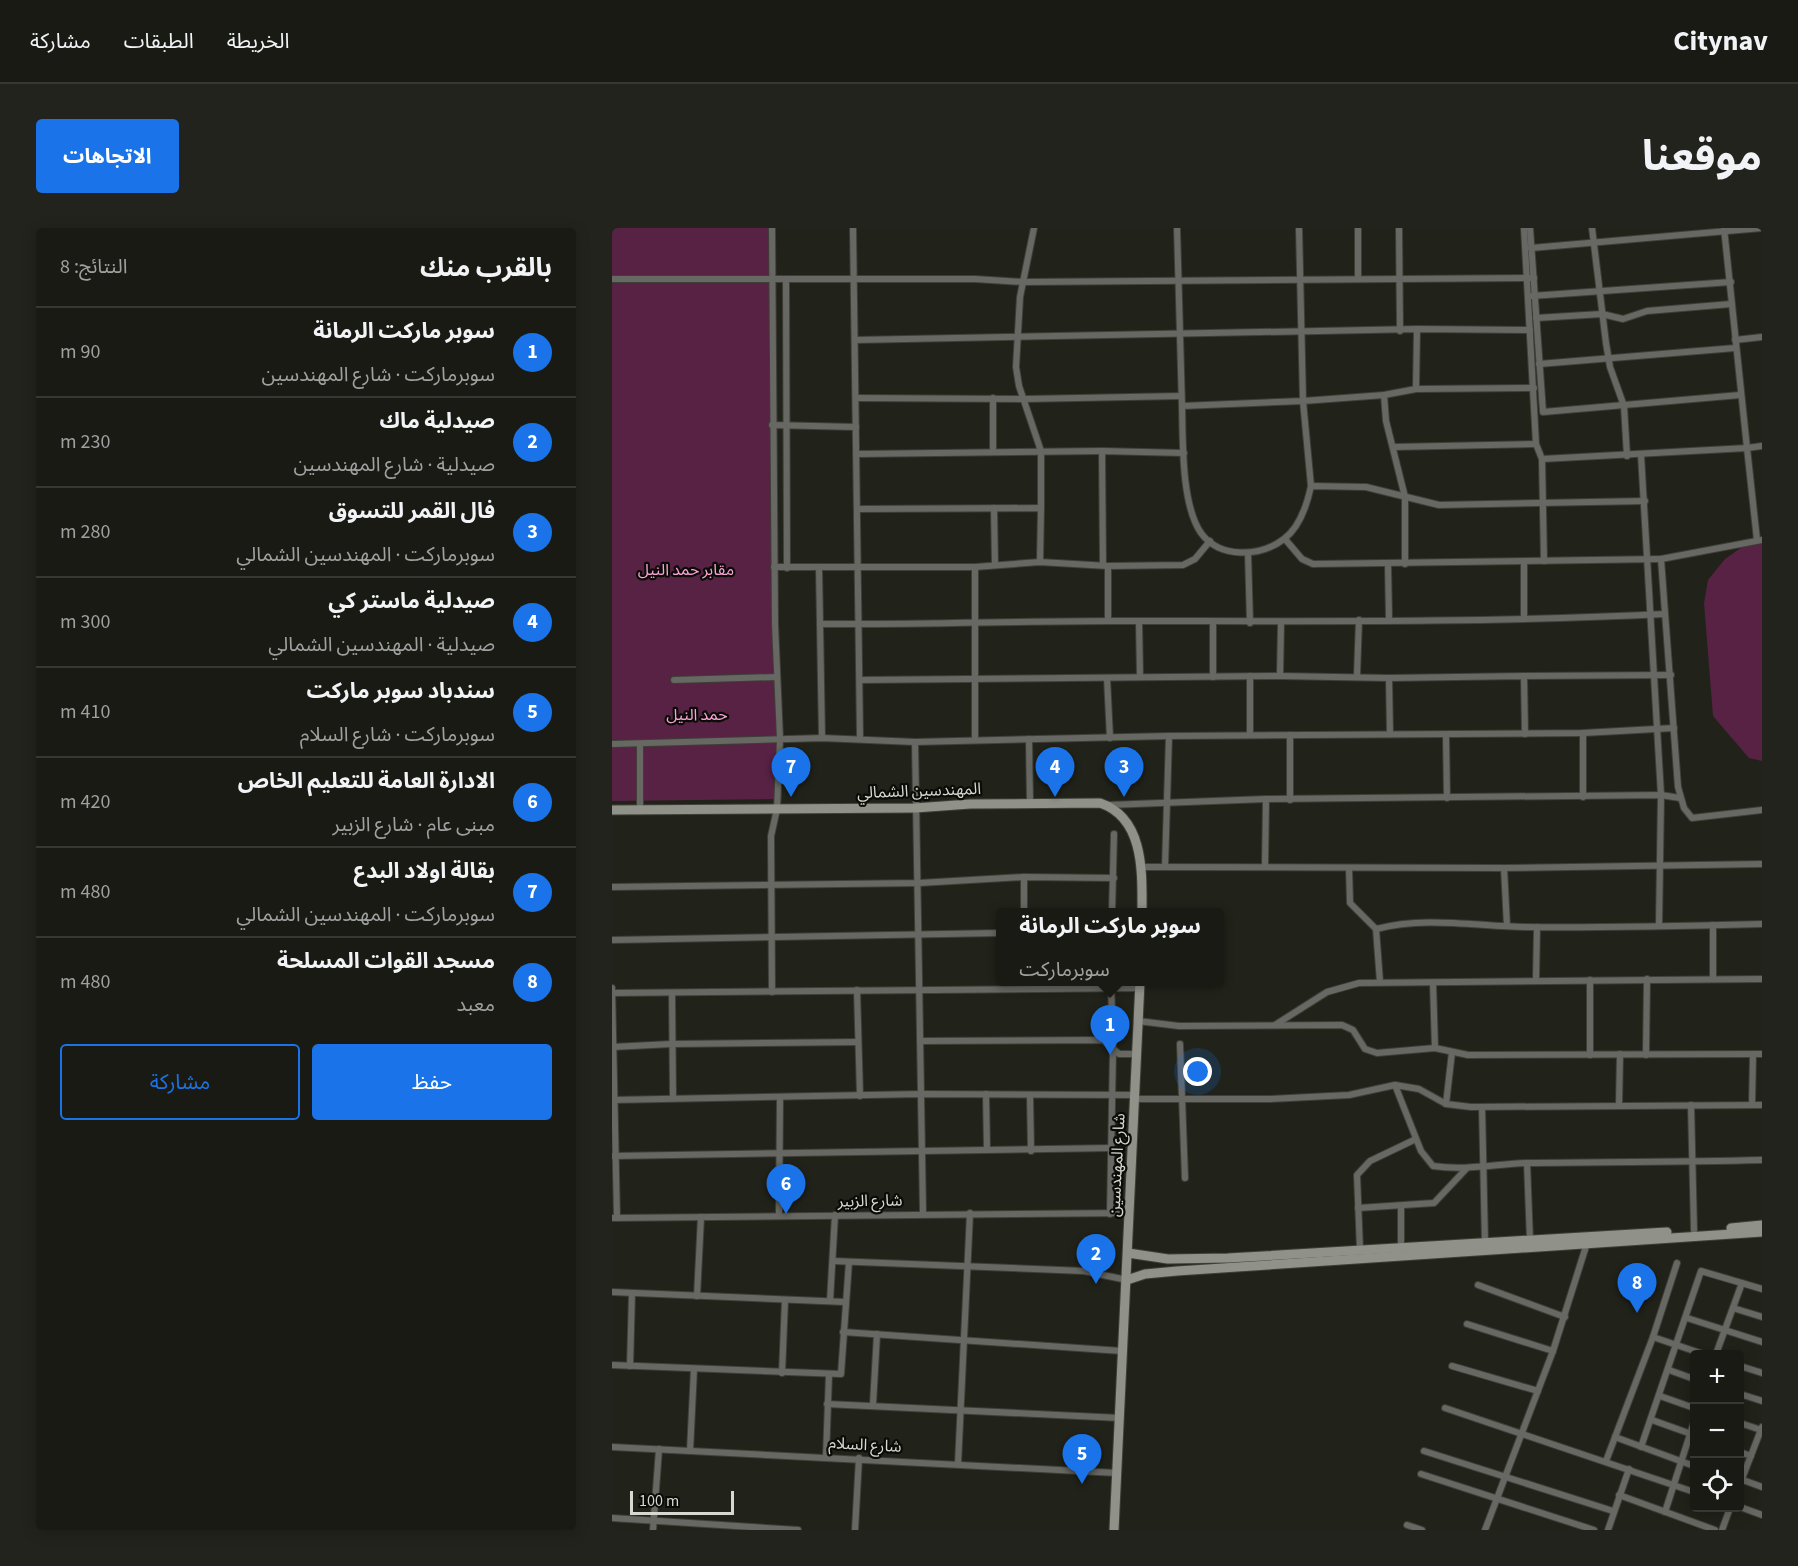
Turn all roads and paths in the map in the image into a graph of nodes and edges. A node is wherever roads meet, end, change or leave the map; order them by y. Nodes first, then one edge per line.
1 (772, 228) edge
2 (853, 228) edge
3 (1034, 228) edge
4 (1177, 228) edge
5 (1299, 228) edge
6 (1358, 228) edge
7 (1400, 228) edge
8 (1524, 228) edge
9 (1530, 228) edge
10 (1592, 228) edge
11 (1650, 228) edge
12 (1762, 228) edge
13 (1724, 229) edge
14 (1651, 236) junction
15 (1594, 241) junction
16 (1531, 248) junction
17 (1400, 277) junction
18 (1299, 278) junction
19 (1358, 278) junction
20 (1530, 278) junction
21 (612, 279) edge
22 (772, 279) junction
23 (786, 279) junction
24 (853, 279) junction
25 (1179, 279) junction
26 (1023, 282) junction
27 (1731, 282) junction
28 (1599, 290) junction
29 (1526, 296) junction
30 (1534, 296) junction
31 (1731, 304) junction
32 (1602, 314) junction
33 (1536, 318) junction
34 (1416, 329) junction
35 (1530, 330) junction
36 (1400, 331) junction
37 (1300, 332) junction
38 (1180, 335) junction
39 (1016, 337) junction
40 (1762, 337) edge
41 (855, 339) junction
42 (1735, 340) junction
43 (1735, 348) junction
44 (1608, 358) junction
45 (1539, 364) junction
46 (1534, 388) junction
47 (1416, 389) junction
48 (1384, 395) junction
49 (1740, 395) junction
50 (1181, 396) junction
51 (856, 398) junction
52 (993, 398) junction
53 (1025, 399) junction
54 (1303, 401) junction
55 (1182, 406) junction
56 (1624, 406) junction
57 (772, 425) junction
58 (785, 425) junction
59 (856, 427) junction
60 (1536, 444) junction
61 (1762, 446) edge
62 (1393, 447) junction
63 (1747, 448) junction
64 (993, 451) junction
65 (1041, 451) junction
66 (1102, 451) junction
67 (1184, 453) junction
68 (857, 454) junction
69 (1641, 454) junction
70 (1627, 456) junction
71 (1542, 459) junction
72 (1311, 486) junction
73 (1405, 497) junction
74 (1645, 501) junction
75 (1542, 503) junction
76 (994, 508) junction
77 (1041, 508) junction
78 (857, 509) junction
79 (1285, 539) junction
80 (1760, 540) edge
81 (1210, 541) junction
82 (1248, 553) junction
83 (1660, 559) junction
84 (1647, 560) junction
85 (1524, 561) junction
86 (1544, 561) junction
87 (1040, 562) junction
88 (1388, 564) junction
89 (1405, 564) junction
90 (995, 565) junction
91 (1106, 566) junction
92 (774, 567) junction
93 (859, 567) junction
94 (975, 567) junction
95 (787, 568) junction
96 (819, 568) junction
97 (1665, 614) junction
98 (1650, 615) junction
99 (1524, 618) junction
100 (1389, 619) junction
101 (1359, 620) junction
102 (1108, 621) junction
103 (1139, 621) junction
104 (1250, 623) junction
105 (1281, 623) junction
106 (820, 624) junction
107 (859, 624) junction
108 (1213, 624) junction
109 (974, 625) junction
110 (1358, 675) junction
111 (1655, 675) junction
112 (1671, 675) junction
113 (1213, 676) junction
114 (1250, 676) junction
115 (1280, 676) junction
116 (1524, 676) junction
117 (776, 677) junction
118 (1140, 677) junction
119 (1107, 678) junction
120 (1389, 678) junction
121 (674, 680) dead end
122 (860, 680) junction
123 (975, 680) junction
124 (1674, 728) junction
125 (1657, 730) junction
126 (1583, 733) junction
127 (1390, 734) junction
128 (1525, 734) junction
129 (1250, 735) junction
130 (1290, 735) junction
131 (1446, 735) junction
132 (1169, 736) junction
133 (860, 737) junction
134 (822, 738) junction
135 (1110, 738) junction
136 (780, 739) junction
137 (1029, 739) junction
138 (975, 740) junction
139 (915, 742) junction
140 (612, 744) edge
141 (640, 744) junction
142 (1661, 795) junction
143 (1583, 797) junction
144 (1447, 798) junction
145 (1680, 798) junction
146 (1266, 799) junction
147 (1290, 800) junction
148 (1030, 802) junction
149 (1167, 804) junction
150 (1107, 805) junction
151 (915, 808) junction
152 (640, 809) junction
153 (777, 809) junction
154 (612, 810) edge
155 (1762, 810) edge
156 (1114, 834) dead end
157 (1661, 864) junction
158 (1762, 864) edge
159 (1142, 867) junction
160 (1165, 867) junction
161 (1265, 867) junction
162 (1349, 868) junction
163 (1504, 868) junction
164 (1024, 878) junction
165 (1114, 878) junction
166 (919, 883) junction
167 (771, 885) junction
168 (612, 887) edge
169 (1024, 908) edge
170 (1112, 908) edge
171 (1142, 908) edge
172 (1659, 925) junction
173 (1713, 925) junction
174 (1762, 925) edge
175 (1507, 926) junction
176 (1537, 927) junction
177 (1376, 929) junction
178 (996, 933) edge
179 (920, 934) junction
180 (772, 936) junction
181 (612, 940) edge
182 (1713, 978) junction
183 (1647, 979) junction
184 (1762, 979) edge
185 (1536, 980) junction
186 (1590, 980) junction
187 (1380, 982) junction
188 (1433, 983) junction
189 (1063, 986) edge
190 (1111, 986) edge
191 (1140, 986) edge
192 (920, 989) junction
193 (857, 990) junction
194 (612, 991) edge
195 (772, 992) junction
196 (672, 993) junction
197 (1138, 1022) junction
198 (1275, 1025) junction
199 (920, 1041) junction
200 (858, 1042) junction
201 (671, 1044) junction
202 (1180, 1044) dead end
203 (613, 1047) edge
204 (1113, 1048) junction
205 (1435, 1048) junction
206 (1452, 1052) junction
207 (1138, 1054) junction
208 (1620, 1054) junction
209 (1753, 1054) junction
210 (1762, 1054) edge
211 (1590, 1055) junction
212 (1646, 1055) junction
213 (1395, 1085) junction
214 (986, 1094) junction
215 (860, 1095) junction
216 (921, 1095) junction
217 (1111, 1095) junction
218 (1030, 1096) junction
219 (780, 1097) junction
220 (1135, 1097) junction
221 (673, 1098) junction
222 (614, 1100) edge
223 (1183, 1100) junction
224 (1446, 1104) junction
225 (1691, 1105) junction
226 (1752, 1105) junction
227 (1762, 1105) edge
228 (1619, 1106) junction
229 (1482, 1107) junction
230 (1416, 1139) junction
231 (1111, 1148) junction
232 (923, 1150) junction
233 (987, 1150) junction
234 (1031, 1150) junction
235 (780, 1152) junction
236 (614, 1156) edge
237 (1762, 1160) edge
238 (1691, 1162) junction
239 (1527, 1163) junction
240 (1483, 1165) junction
241 (1466, 1169) junction
242 (1185, 1178) dead end
243 (1401, 1207) junction
244 (1358, 1208) junction
245 (923, 1213) junction
246 (970, 1213) junction
247 (1129, 1213) junction
248 (1110, 1214) junction
249 (779, 1215) junction
250 (835, 1215) junction
251 (700, 1217) junction
252 (615, 1218) edge
253 (1762, 1225) edge
254 (1694, 1230) junction
255 (1762, 1232) edge
256 (1530, 1240) junction
257 (1588, 1241) junction
258 (1485, 1243) junction
259 (1401, 1248) junction
260 (1360, 1250) junction
261 (1128, 1253) junction
262 (1385, 1253) junction
263 (1273, 1260) junction
264 (832, 1261) junction
265 (849, 1262) junction
266 (1677, 1263) dead end
267 (967, 1267) junction
268 (1127, 1280) junction
269 (1742, 1283) junction
270 (1478, 1284) dead end
271 (1762, 1289) edge
272 (612, 1292) edge
273 (632, 1293) junction
274 (697, 1296) junction
275 (786, 1300) junction
276 (830, 1301) junction
277 (845, 1302) junction
278 (1732, 1308) junction
279 (1565, 1317) junction
280 (1762, 1317) edge
281 (1687, 1318) junction
282 (1467, 1324) dead end
283 (1724, 1330) junction
284 (843, 1332) junction
285 (877, 1334) junction
286 (1653, 1337) junction
287 (963, 1340) junction
288 (1762, 1342) edge
289 (1677, 1346) junction
290 (1690, 1350) edge
291 (1717, 1350) edge
292 (1122, 1351) junction
293 (1553, 1351) junction
294 (612, 1365) edge
295 (630, 1366) junction
296 (1452, 1366) dead end
297 (1744, 1367) edge
298 (694, 1369) junction
299 (1669, 1370) junction
300 (782, 1373) junction
301 (1762, 1373) edge
302 (829, 1374) junction
303 (1690, 1377) edge
304 (1538, 1391) junction
305 (1744, 1395) edge
306 (1660, 1396) junction
307 (1762, 1401) edge
308 (827, 1404) junction
309 (873, 1404) junction
310 (1690, 1406) edge
311 (1445, 1408) dead end
312 (960, 1411) junction
313 (1120, 1418) junction
314 (1652, 1420) junction
315 (1744, 1424) edge
316 (1762, 1429) edge
317 (1522, 1432) junction
318 (1690, 1434) edge
319 (1615, 1437) junction
320 (1690, 1442) edge
321 (612, 1447) edge
322 (1641, 1447) junction
323 (659, 1449) junction
324 (690, 1451) junction
325 (1425, 1451) dead end
326 (1744, 1453) edge
327 (1751, 1456) junction
328 (826, 1457) junction
329 (859, 1458) junction
330 (1606, 1461) junction
331 (1682, 1462) junction
332 (958, 1464) junction
333 (1690, 1464) edge
334 (1629, 1469) junction
335 (1744, 1472) edge
336 (1117, 1473) junction
337 (1421, 1474) dead end
338 (1504, 1476) junction
339 (1744, 1482) edge
340 (1675, 1485) junction
341 (1762, 1487) edge
342 (1690, 1490) edge
343 (1619, 1495) junction
344 (1495, 1499) junction
345 (1744, 1508) edge
346 (1613, 1511) junction
347 (1665, 1512) junction
348 (1729, 1512) edge
349 (1762, 1515) edge
350 (612, 1518) edge
351 (654, 1519) junction
352 (1693, 1522) junction
353 (1407, 1525) dead end
354 (653, 1530) edge
355 (798, 1530) edge
356 (855, 1530) edge
357 (1114, 1530) edge
358 (1422, 1530) edge
359 (1485, 1530) edge
360 (1594, 1530) edge
361 (1608, 1530) edge
362 (1690, 1530) edge
363 (1715, 1530) edge
364 (1722, 1530) edge

1 - 22 street
2 - 24 street
3 - 26 street
4 - 25 street
5 - 18 street
6 - 19 street
7 - 17 street
8 - 20 street
9 - 16 street
10 - 15 street
11 - 14 street
12 - 13 street
13 - 14 street
13 - 27 street
14 - 15 street
15 - 16 street
15 - 28 street
16 - 20 street
17 - 19 street
17 - 20 street
17 - 36 street
18 - 19 street
18 - 25 street
18 - 37 street
20 - 29 street
20 - 30 street
21 - 22 street
22 - 23 street
22 - 57 street
23 - 24 street
23 - 58 street
24 - 26 street
24 - 41 street
25 - 26 street
25 - 38 street
26 - 39 street
27 - 28 street
27 - 31 street
28 - 30 street
28 - 32 street
29 - 30 street
29 - 35 street
30 - 33 street
31 - 32 street
31 - 42 street
32 - 33 street
32 - 44 street
33 - 45 street
34 - 35 street
34 - 36 street
34 - 47 street
35 - 46 street
36 - 37 street
37 - 38 street
37 - 54 street
38 - 39 street
38 - 50 street
39 - 41 street
39 - 53 street
40 - 42 street
41 - 51 street
42 - 43 street
43 - 44 street
43 - 49 street
44 - 45 street
44 - 56 street
45 - 56 street
46 - 47 street
46 - 60 street
47 - 48 street
48 - 54 street
48 - 62 street
49 - 56 street
49 - 63 street
50 - 53 street
50 - 55 street
51 - 52 street
51 - 59 street
52 - 53 street
52 - 64 street
53 - 65 street
54 - 55 street
54 - 72 street
55 - 67 street
56 - 70 street
57 - 58 street
57 - 92 street
58 - 59 street
58 - 95 street
59 - 68 street
60 - 62 street
60 - 71 street
61 - 63 street
62 - 73 street
63 - 69 street
63 - 80 street
64 - 65 street
64 - 68 street
65 - 66 street
65 - 77 street
66 - 67 street
66 - 91 street
67 - 81 street
68 - 78 street
69 - 70 street
69 - 74 street
70 - 71 street
71 - 75 street
72 - 73 street
72 - 79 street
73 - 75 street
73 - 89 street
74 - 75 street
74 - 84 street
75 - 86 street
76 - 77 street
76 - 78 street
76 - 90 street
77 - 87 street
78 - 93 street
79 - 82 street
79 - 88 street
80 - 83 street
81 - 82 street
81 - 91 street
82 - 104 street
83 - 84 street
83 - 97 street
84 - 86 street
84 - 98 street
85 - 86 street
85 - 89 street
85 - 99 street
87 - 90 street
87 - 91 street
88 - 89 street
88 - 100 street
90 - 94 street
91 - 102 street
92 - 95 street
92 - 117 street
93 - 94 street
93 - 96 street
93 - 107 street
94 - 109 street
95 - 96 street
96 - 106 street
97 - 98 street
97 - 112 street
98 - 99 street
98 - 111 street
99 - 100 street
100 - 101 street
101 - 105 street
101 - 110 street
102 - 103 street
102 - 109 street
103 - 108 street
103 - 118 street
104 - 105 street
104 - 108 street
105 - 115 street
106 - 107 street
106 - 134 street
107 - 109 street
107 - 122 street
108 - 113 street
109 - 123 street
110 - 115 street
110 - 120 street
111 - 112 street
111 - 116 street
111 - 125 street
112 - 124 street
113 - 114 street
113 - 118 street
114 - 115 street
114 - 129 street
116 - 120 street
116 - 128 street
117 - 121 street
117 - 136 street
118 - 119 street
119 - 123 street
119 - 135 street
120 - 127 street
122 - 123 street
122 - 133 street
123 - 138 street
124 - 125 street
124 - 145 street
125 - 126 street
125 - 142 street
126 - 128 street
126 - 143 street
127 - 130 street
127 - 131 street
128 - 131 street
129 - 130 street
129 - 132 street
130 - 147 street
131 - 144 street
132 - 135 street
132 - 149 street
133 - 134 street
133 - 139 street
134 - 136 street
135 - 137 street
136 - 141 street
136 - 153 street
137 - 138 street
137 - 148 street
138 - 139 street
139 - 151 street
140 - 141 street
141 - 152 street
142 - 143 street
142 - 145 street
142 - 157 street
143 - 144 street
144 - 147 street
145 - 155 street
146 - 147 street
146 - 149 street
146 - 161 street
148 - 150 main road, المهندسين الشمالي
148 - 151 main road, المهندسين الشمالي
149 - 150 street
149 - 160 street
150 - 159 main road
151 - 153 main road, المهندسين الشمالي
151 - 166 street
152 - 153 main road, المهندسين الشمالي
152 - 154 main road, المهندسين الشمالي
153 - 167 street
156 - 165 street
157 - 158 street
157 - 163 street
157 - 172 street
159 - 160 street
159 - 171 main road
160 - 161 street
161 - 162 street
162 - 163 street
162 - 177 street
163 - 175 street
164 - 165 street
164 - 166 street
164 - 169 street
165 - 170 street
166 - 167 street
166 - 179 street
167 - 168 street
167 - 180 street
172 - 173 street
172 - 176 street
173 - 174 street
173 - 182 street
175 - 176 street
175 - 177 street
176 - 185 street
177 - 187 street
178 - 179 street
179 - 180 street
179 - 192 street
180 - 181 street
180 - 195 street
182 - 183 street
182 - 184 street
183 - 186 street
183 - 212 street
185 - 186 street
185 - 188 street
186 - 211 street
187 - 188 street
187 - 198 street
188 - 205 street
189 - 192 street
190 - 204 street
191 - 197 main road, شارع المهندسين
192 - 193 street
192 - 199 street
193 - 195 street
193 - 200 street
194 - 196 street
194 - 203 street
195 - 196 street
196 - 201 street
197 - 198 street
197 - 207 main road, شارع المهندسين
198 - 205 street
199 - 204 street
199 - 216 street
200 - 201 street
200 - 215 street
201 - 203 street
201 - 221 street
202 - 223 street
203 - 222 street
204 - 207 street
204 - 217 street
205 - 206 street
206 - 211 street
206 - 224 street
207 - 220 main road, شارع المهندسين
208 - 211 street
208 - 212 street
208 - 228 street
209 - 210 street
209 - 212 street
209 - 226 street
213 - 223 street
213 - 224 street
213 - 230 street
214 - 216 street
214 - 218 street
214 - 233 street
215 - 216 street
215 - 219 street
216 - 232 street
217 - 218 street
217 - 220 street
217 - 231 street
218 - 234 street
219 - 221 street
219 - 235 street
220 - 223 street
220 - 247 main road, شارع المهندسين
221 - 222 street
222 - 236 street
223 - 242 street
224 - 229 street
225 - 226 street
225 - 228 street
225 - 238 street
226 - 227 street
228 - 229 street
229 - 240 street
230 - 241 street
230 - 244 street
231 - 234 street
231 - 248 street
232 - 233 street
232 - 235 street
232 - 245 street
233 - 234 street
235 - 236 street
235 - 249 street
236 - 252 street
237 - 238 street
238 - 239 street
238 - 254 street
239 - 240 street
239 - 256 street
240 - 241 street
240 - 258 street
241 - 243 street
243 - 244 street
243 - 259 street
244 - 260 street
245 - 246 street, شارع الزبير
245 - 250 street, شارع الزبير
246 - 248 street, شارع الزبير
246 - 267 street
247 - 248 street, شارع الزبير
247 - 261 main road, شارع المهندسين
249 - 250 street, شارع الزبير
249 - 251 street, شارع الزبير
250 - 264 street
251 - 252 street, شارع الزبير
251 - 274 street
253 - 254 main road
254 - 257 main road
255 - 257 main road
256 - 257 main road
256 - 258 main road
257 - 262 main road
257 - 279 street
258 - 259 main road
259 - 262 main road
260 - 262 main road
260 - 263 main road
261 - 263 main road
261 - 268 main road, شارع المهندسين
262 - 263 main road
263 - 268 main road
264 - 265 street
264 - 276 street
265 - 267 street
265 - 277 street
266 - 286 street
267 - 268 street
267 - 287 street
268 - 292 main road, شارع المهندسين
269 - 271 street
269 - 278 street
269 - 281 street
270 - 279 street
272 - 273 street
273 - 274 street
273 - 295 street
274 - 275 street
275 - 276 street
275 - 300 street
276 - 277 street
277 - 284 street
278 - 280 street
278 - 283 street
279 - 293 street
281 - 283 street
281 - 289 street
282 - 293 street
283 - 288 street
283 - 291 street
284 - 285 street
284 - 302 street
285 - 287 street
285 - 309 street
286 - 289 street
286 - 319 street
287 - 292 street
287 - 312 street
289 - 290 street
289 - 299 street
292 - 313 main road, شارع المهندسين
293 - 304 street
294 - 295 street
295 - 298 street
296 - 304 street
297 - 301 street
298 - 300 street
298 - 324 street
299 - 303 street
299 - 306 street
300 - 302 street
302 - 308 street
304 - 317 street
305 - 307 street
306 - 310 street
306 - 314 street
308 - 309 street
308 - 328 street
309 - 312 street
311 - 317 street
312 - 313 street
312 - 332 street
313 - 336 main road, شارع المهندسين
314 - 318 street
314 - 322 street
315 - 316 street
316 - 327 street
317 - 330 street
317 - 338 street
319 - 322 street
319 - 330 street
320 - 331 street
321 - 323 street, شارع السلام
322 - 331 street
323 - 324 street, شارع السلام
323 - 351 street
324 - 328 street, شارع السلام
325 - 338 street
326 - 327 street
327 - 335 street
328 - 329 street, شارع السلام
329 - 332 street, شارع السلام
329 - 356 street
330 - 334 street
331 - 333 street
331 - 340 street
332 - 336 street, شارع السلام
334 - 340 street
334 - 343 street
336 - 357 main road, شارع المهندسين
337 - 344 street
338 - 344 street
338 - 346 street
339 - 341 street
340 - 342 street
340 - 347 street
343 - 346 street
343 - 347 street
344 - 359 street
344 - 360 street
345 - 349 street
346 - 361 street
347 - 352 street
348 - 364 street
350 - 351 street
351 - 354 street
351 - 355 street
352 - 362 street
352 - 363 street
353 - 358 street

